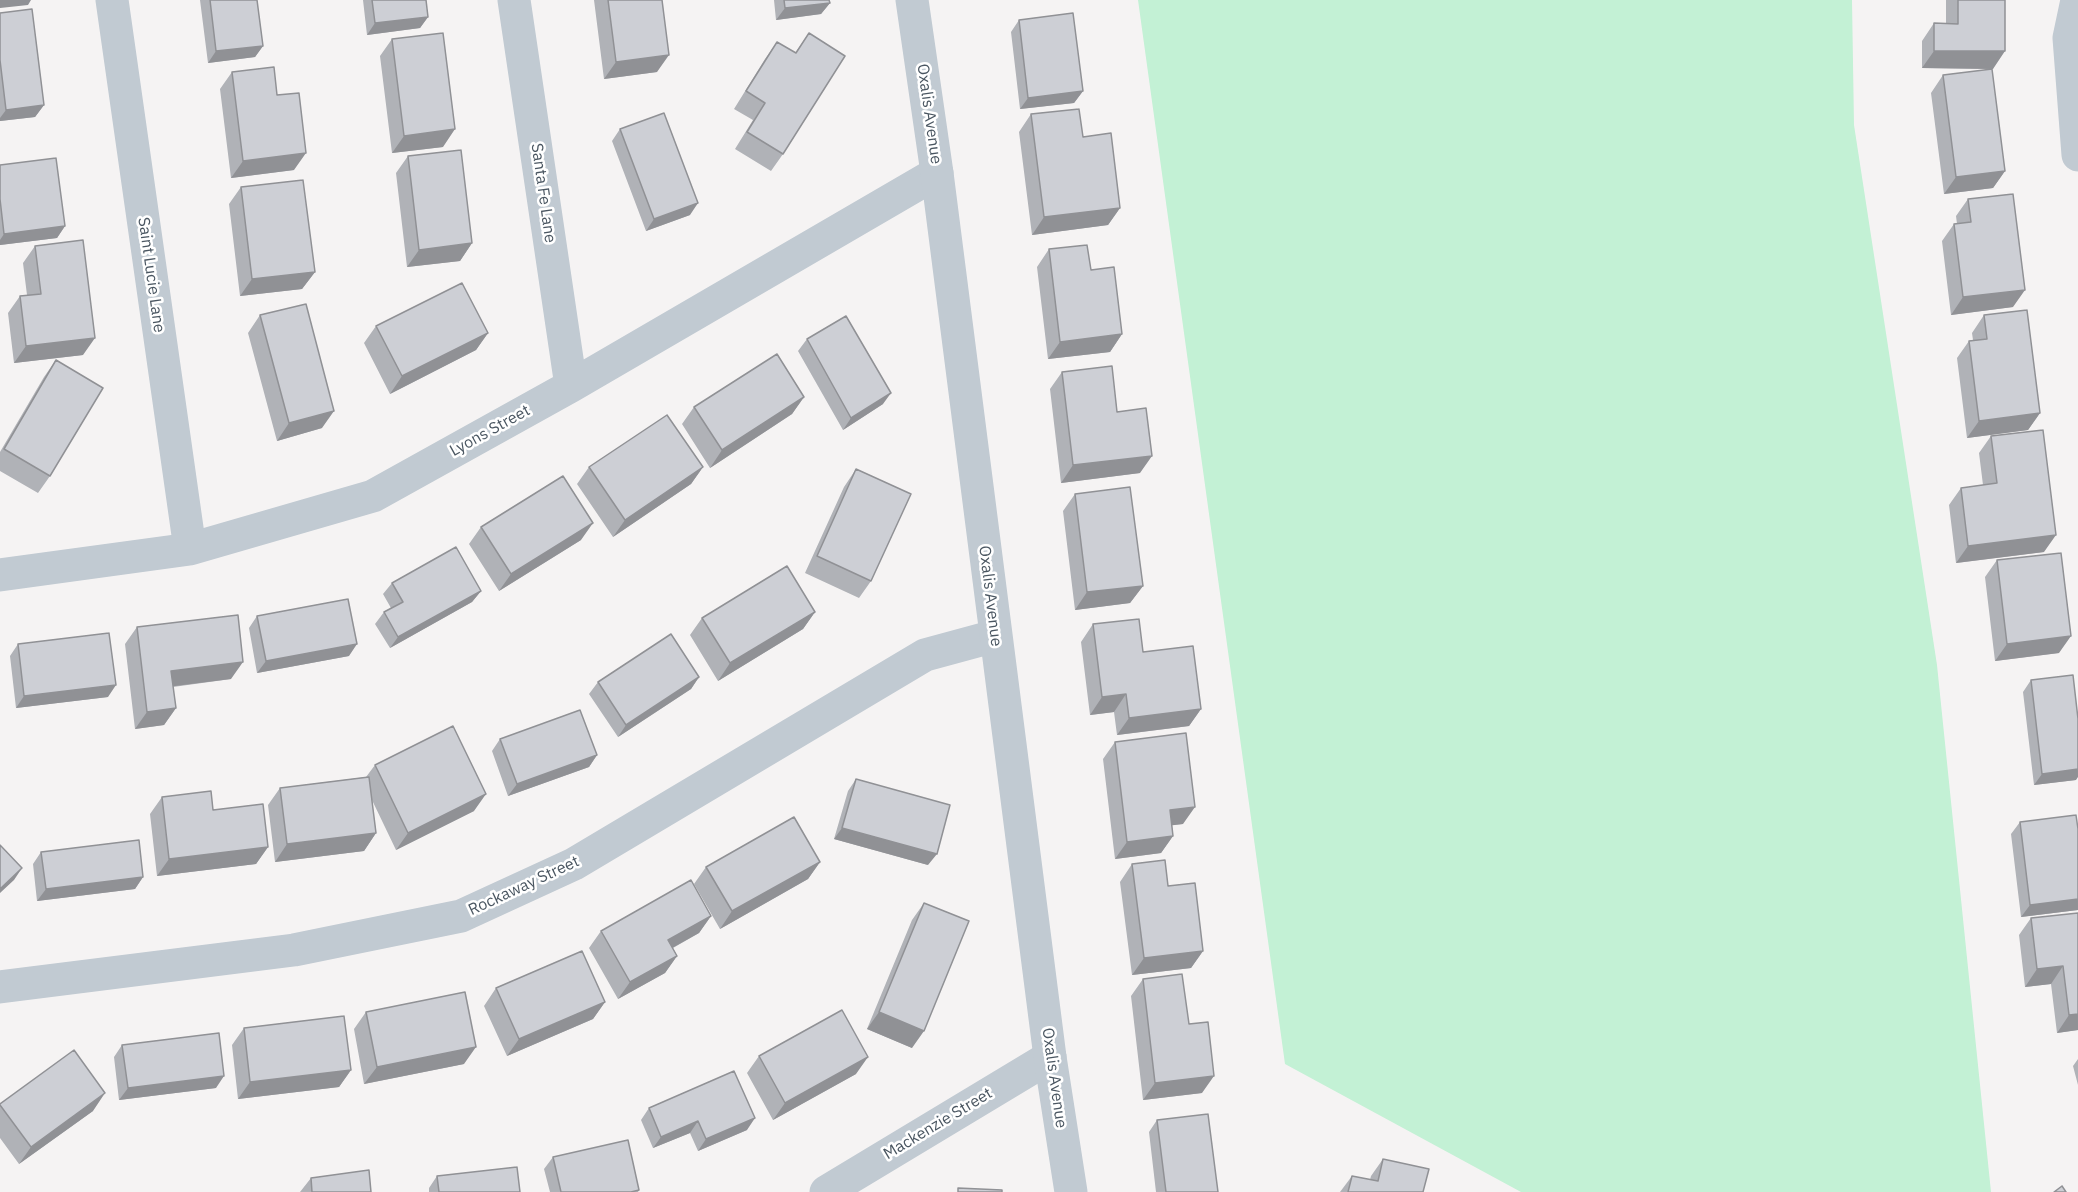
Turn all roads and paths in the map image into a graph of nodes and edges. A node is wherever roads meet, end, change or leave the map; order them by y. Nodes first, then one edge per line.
1 (112, 0) edge
2 (514, 0) edge
3 (912, 0) edge
4 (2077, 0) edge
5 (2078, 155) edge
6 (937, 173) junction
7 (571, 386) junction
8 (190, 549) junction
9 (0, 575) edge
10 (995, 636) junction
11 (0, 987) edge
12 (1050, 1057) junction
13 (826, 1192) edge
14 (1071, 1192) edge

1 - 8 street, Saint Lucie Lane
2 - 7 street, Santa Fe Lane
3 - 6 street, Oxalis Avenue
4 - 5 street
6 - 7 street, Lyons Street
6 - 10 street, Oxalis Avenue
7 - 8 street, Lyons Street
8 - 9 street, Lyons Street
10 - 11 street, Rockaway Street
10 - 12 street, Oxalis Avenue
12 - 13 street, Mackenzie Street
12 - 14 street, Oxalis Avenue

